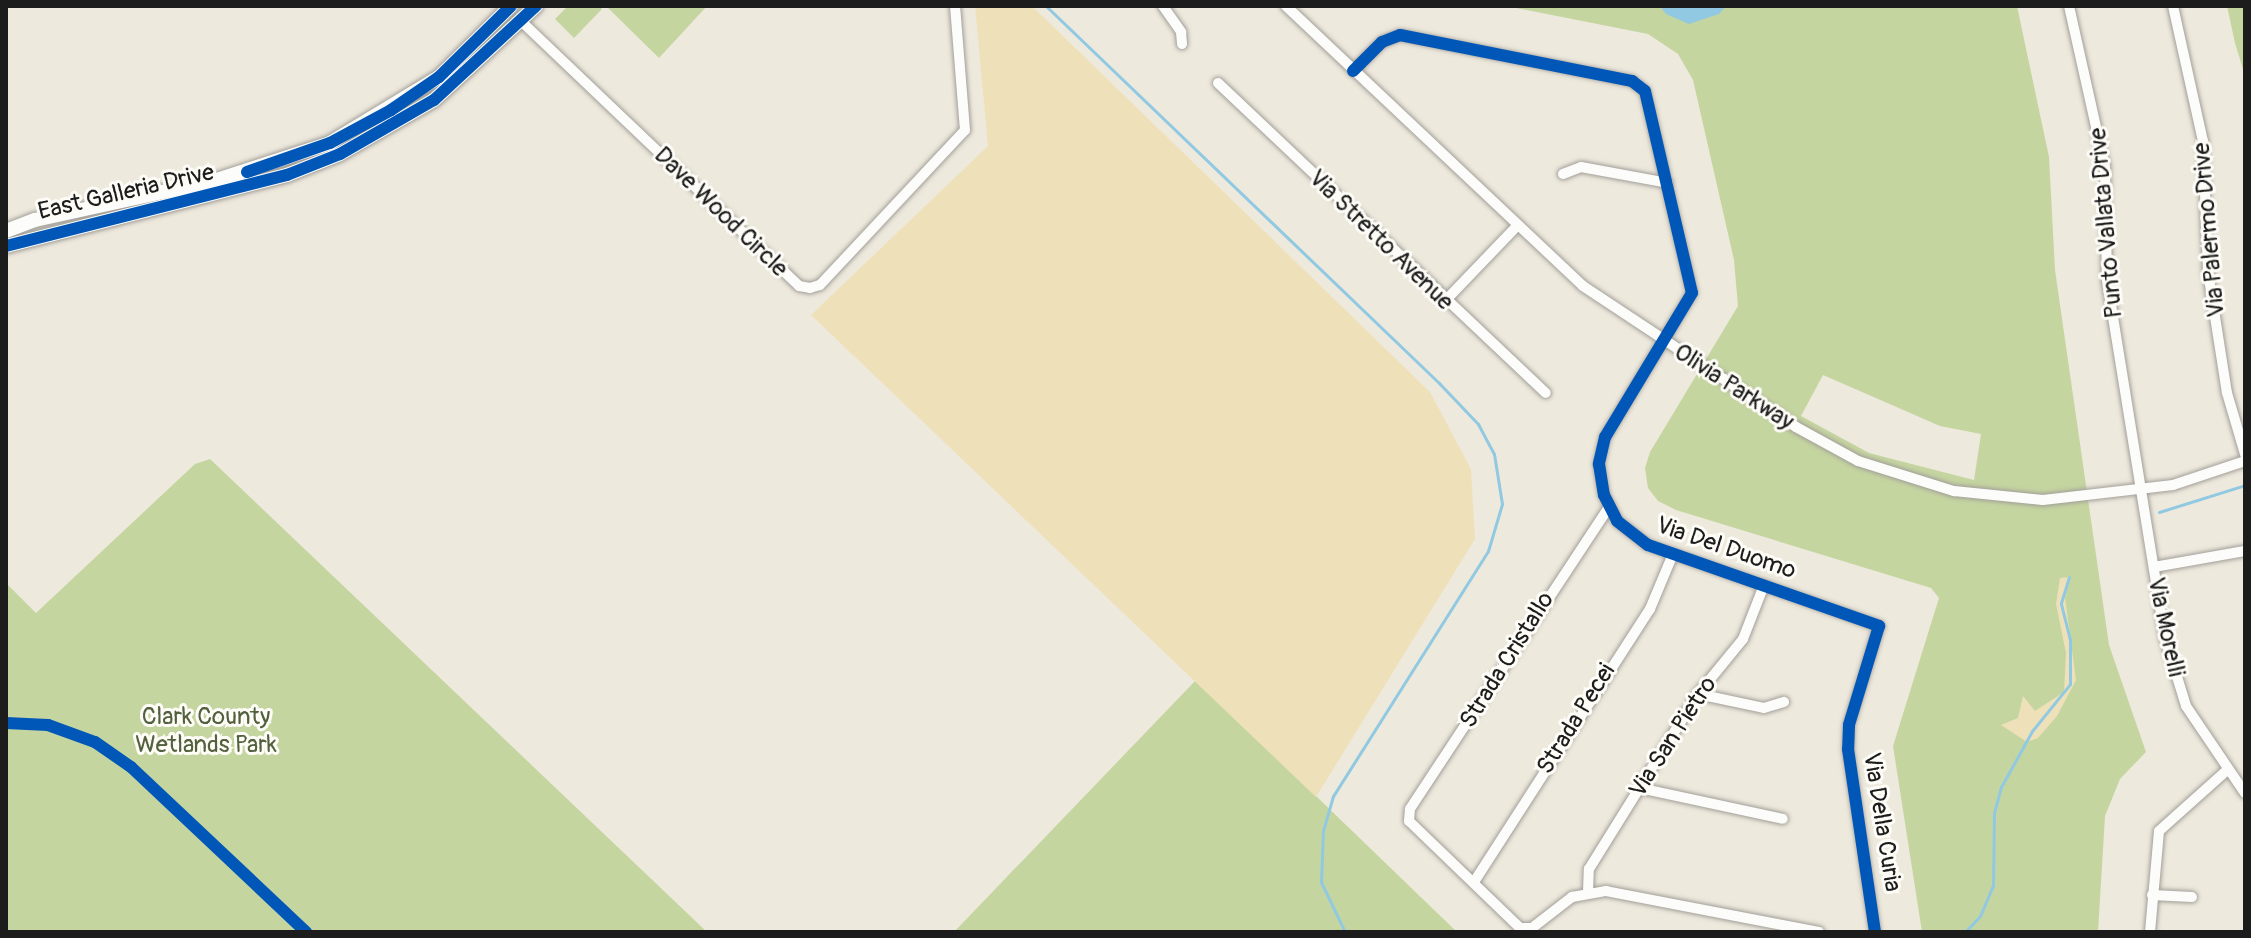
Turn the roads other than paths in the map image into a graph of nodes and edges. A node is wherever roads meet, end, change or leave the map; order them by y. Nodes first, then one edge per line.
1 (511, 6) edge
2 (536, 6) edge
3 (955, 6) edge
4 (1163, 6) edge
5 (1286, 6) edge
6 (2069, 6) edge
7 (2173, 6) edge
8 (522, 22) junction
9 (484, 36) junction
10 (1182, 44) dead end
11 (1353, 71) junction
12 (1218, 83) dead end
13 (1563, 174) dead end
14 (1668, 183) junction
15 (1517, 226) junction
16 (6, 231) edge
17 (6, 246) edge
18 (1445, 301) junction
19 (1665, 341) junction
20 (1546, 393) dead end
21 (2245, 454) edge
22 (2245, 461) edge
23 (2143, 489) junction
24 (1609, 507) junction
25 (2245, 551) edge
26 (1673, 554) junction
27 (2154, 567) junction
28 (1764, 585) junction
29 (1879, 626) joint
30 (1698, 694) junction
31 (1784, 702) dead end
32 (2226, 771) junction
33 (1639, 788) junction
34 (2245, 793) edge
35 (1783, 819) dead end
36 (1474, 882) junction
37 (1588, 892) junction
38 (2152, 895) junction
39 (2192, 897) dead end
40 (1819, 932) edge
41 (1875, 932) edge
42 (2150, 932) edge

1 - 9 main road, East Galleria Drive
2 - 8 main road, East Galleria Drive
3 - 8 street, Dave Wood Circle
4 - 10 street
5 - 11 street, Olivia Parkway
6 - 23 street, Punto Vallata Drive
7 - 21 street, Via Palermo Drive
8 - 9 main road
8 - 17 main road, East Galleria Drive
9 - 16 main road, East Galleria Drive
11 - 14 street, Via Del Duomo
11 - 15 street, Olivia Parkway
12 - 18 street, Via Stretto Avenue
13 - 14 street
14 - 19 street, Via Del Duomo
15 - 18 street
15 - 19 street, Olivia Parkway
18 - 20 street, Via Stretto Avenue
19 - 23 street, Olivia Parkway
19 - 24 street, Via Del Duomo
22 - 23 street, Olivia Parkway
23 - 27 street, Via Morelli
24 - 26 street, Via Del Duomo
24 - 36 street, Strada Cristallo
25 - 27 street
26 - 28 street, Via Del Duomo
26 - 36 street, Strada Pecei
27 - 32 street, Via Morelli
28 - 29 street, Via Del Duomo
28 - 30 street, Via San Pietro
29 - 41 street, Via Della Curia
30 - 31 street
30 - 33 street, Via San Pietro
32 - 34 street, Via Morelli
32 - 38 street
33 - 35 street
33 - 37 street, Via San Pietro
36 - 37 street
37 - 40 street
38 - 39 street
38 - 42 street

